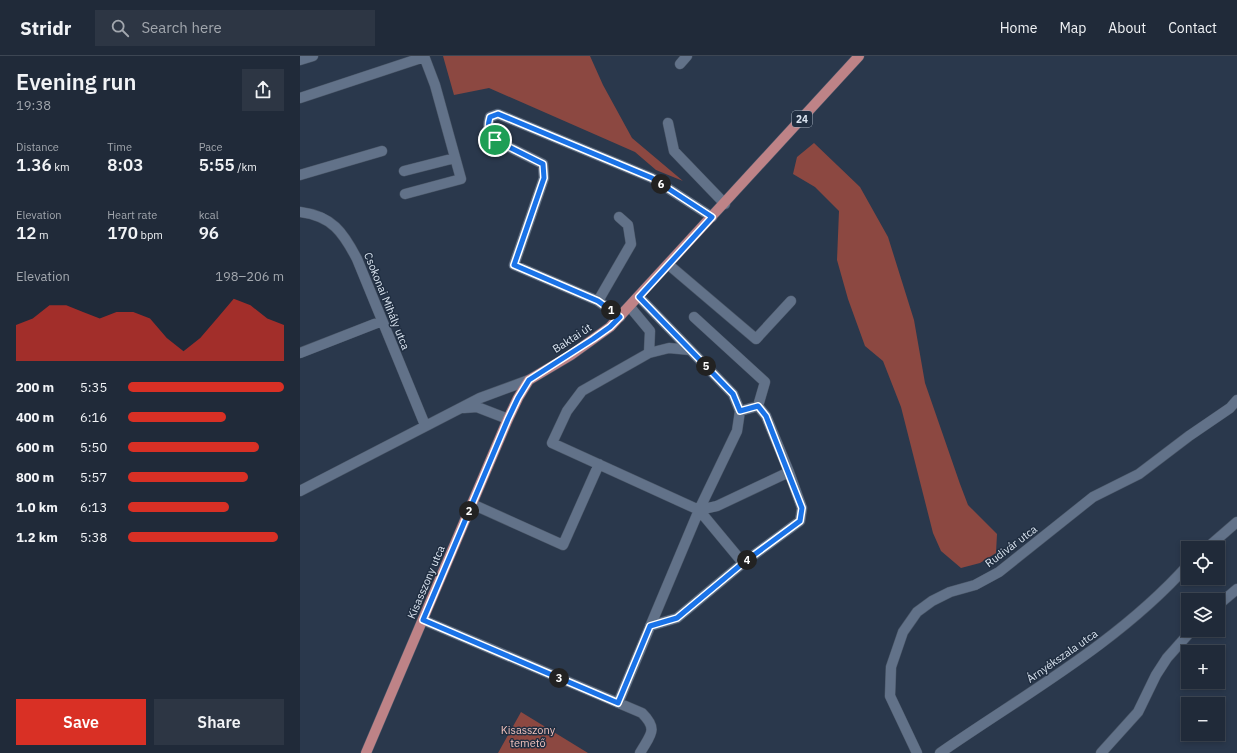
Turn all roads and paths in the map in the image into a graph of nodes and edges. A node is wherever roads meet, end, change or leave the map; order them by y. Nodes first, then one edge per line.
1 (313, 56) edge
2 (424, 56) edge
3 (687, 56) edge
4 (859, 56) edge
5 (300, 60) edge
6 (680, 64) dead end
7 (300, 98) edge
8 (668, 123) dead end
9 (382, 151) dead end
10 (455, 158) junction
11 (404, 171) dead end
12 (300, 175) edge
13 (406, 194) dead end
14 (724, 204) junction
15 (300, 212) edge
16 (619, 217) dead end
17 (712, 217) junction
18 (669, 265) junction
19 (639, 297) junction
20 (598, 301) junction
21 (791, 301) dead end
22 (630, 306) junction
23 (620, 317) junction
24 (694, 317) dead end
25 (382, 321) junction
26 (690, 350) junction
27 (649, 353) junction
28 (300, 354) edge
29 (529, 380) junction
30 (1237, 400) edge
31 (758, 406) junction
32 (460, 408) junction
33 (740, 411) junction
34 (508, 419) junction
35 (425, 425) junction
36 (599, 464) junction
37 (789, 472) junction
38 (300, 491) edge
39 (472, 504) junction
40 (698, 510) junction
41 (1237, 522) edge
42 (1214, 541) edge
43 (743, 563) junction
44 (1181, 572) edge
45 (1237, 589) edge
46 (1225, 600) edge
47 (423, 620) junction
48 (650, 626) junction
49 (1186, 637) edge
50 (618, 703) junction
51 (366, 753) edge
52 (640, 753) edge
53 (917, 753) edge
54 (940, 753) edge
55 (1101, 753) edge

1 - 5 street
2 - 7 street
2 - 10 street
3 - 6 street
4 - 14 main road, Baktai út / 24
8 - 14 street
9 - 12 street
10 - 11 street
10 - 13 street
14 - 17 main road, Baktai út / 24
15 - 25 street, Csokonai Mihály utca
16 - 20 street
17 - 18 main road, Baktai út / 24
17 - 20 street
18 - 19 main road, Baktai út / 24
18 - 21 street
19 - 22 main road, Baktai út / 24
19 - 26 street
20 - 23 street
22 - 23 main road, Baktai út / 24
22 - 27 street
23 - 29 main road, Baktai út / 24
24 - 31 street
25 - 28 street
25 - 35 street, Csokonai Mihály utca
26 - 27 street
26 - 33 street
27 - 36 street
29 - 32 street
29 - 34 main road, Baktai út / 24
30 - 53 street, Rudivár utca
31 - 33 street
31 - 37 street
32 - 34 street
32 - 35 street
33 - 40 street
34 - 39 main road, Kisasszony utca / 24
35 - 38 street
36 - 39 street
36 - 40 street
37 - 40 street
37 - 43 street
39 - 47 main road, Kisasszony utca / 24
40 - 43 street
40 - 48 street
41 - 42 street
43 - 48 street
44 - 54 street, Árnyékszala utca
45 - 46 street
47 - 50 street
47 - 51 main road, Kisasszony utca / 24
48 - 50 street
49 - 55 street
50 - 52 street

